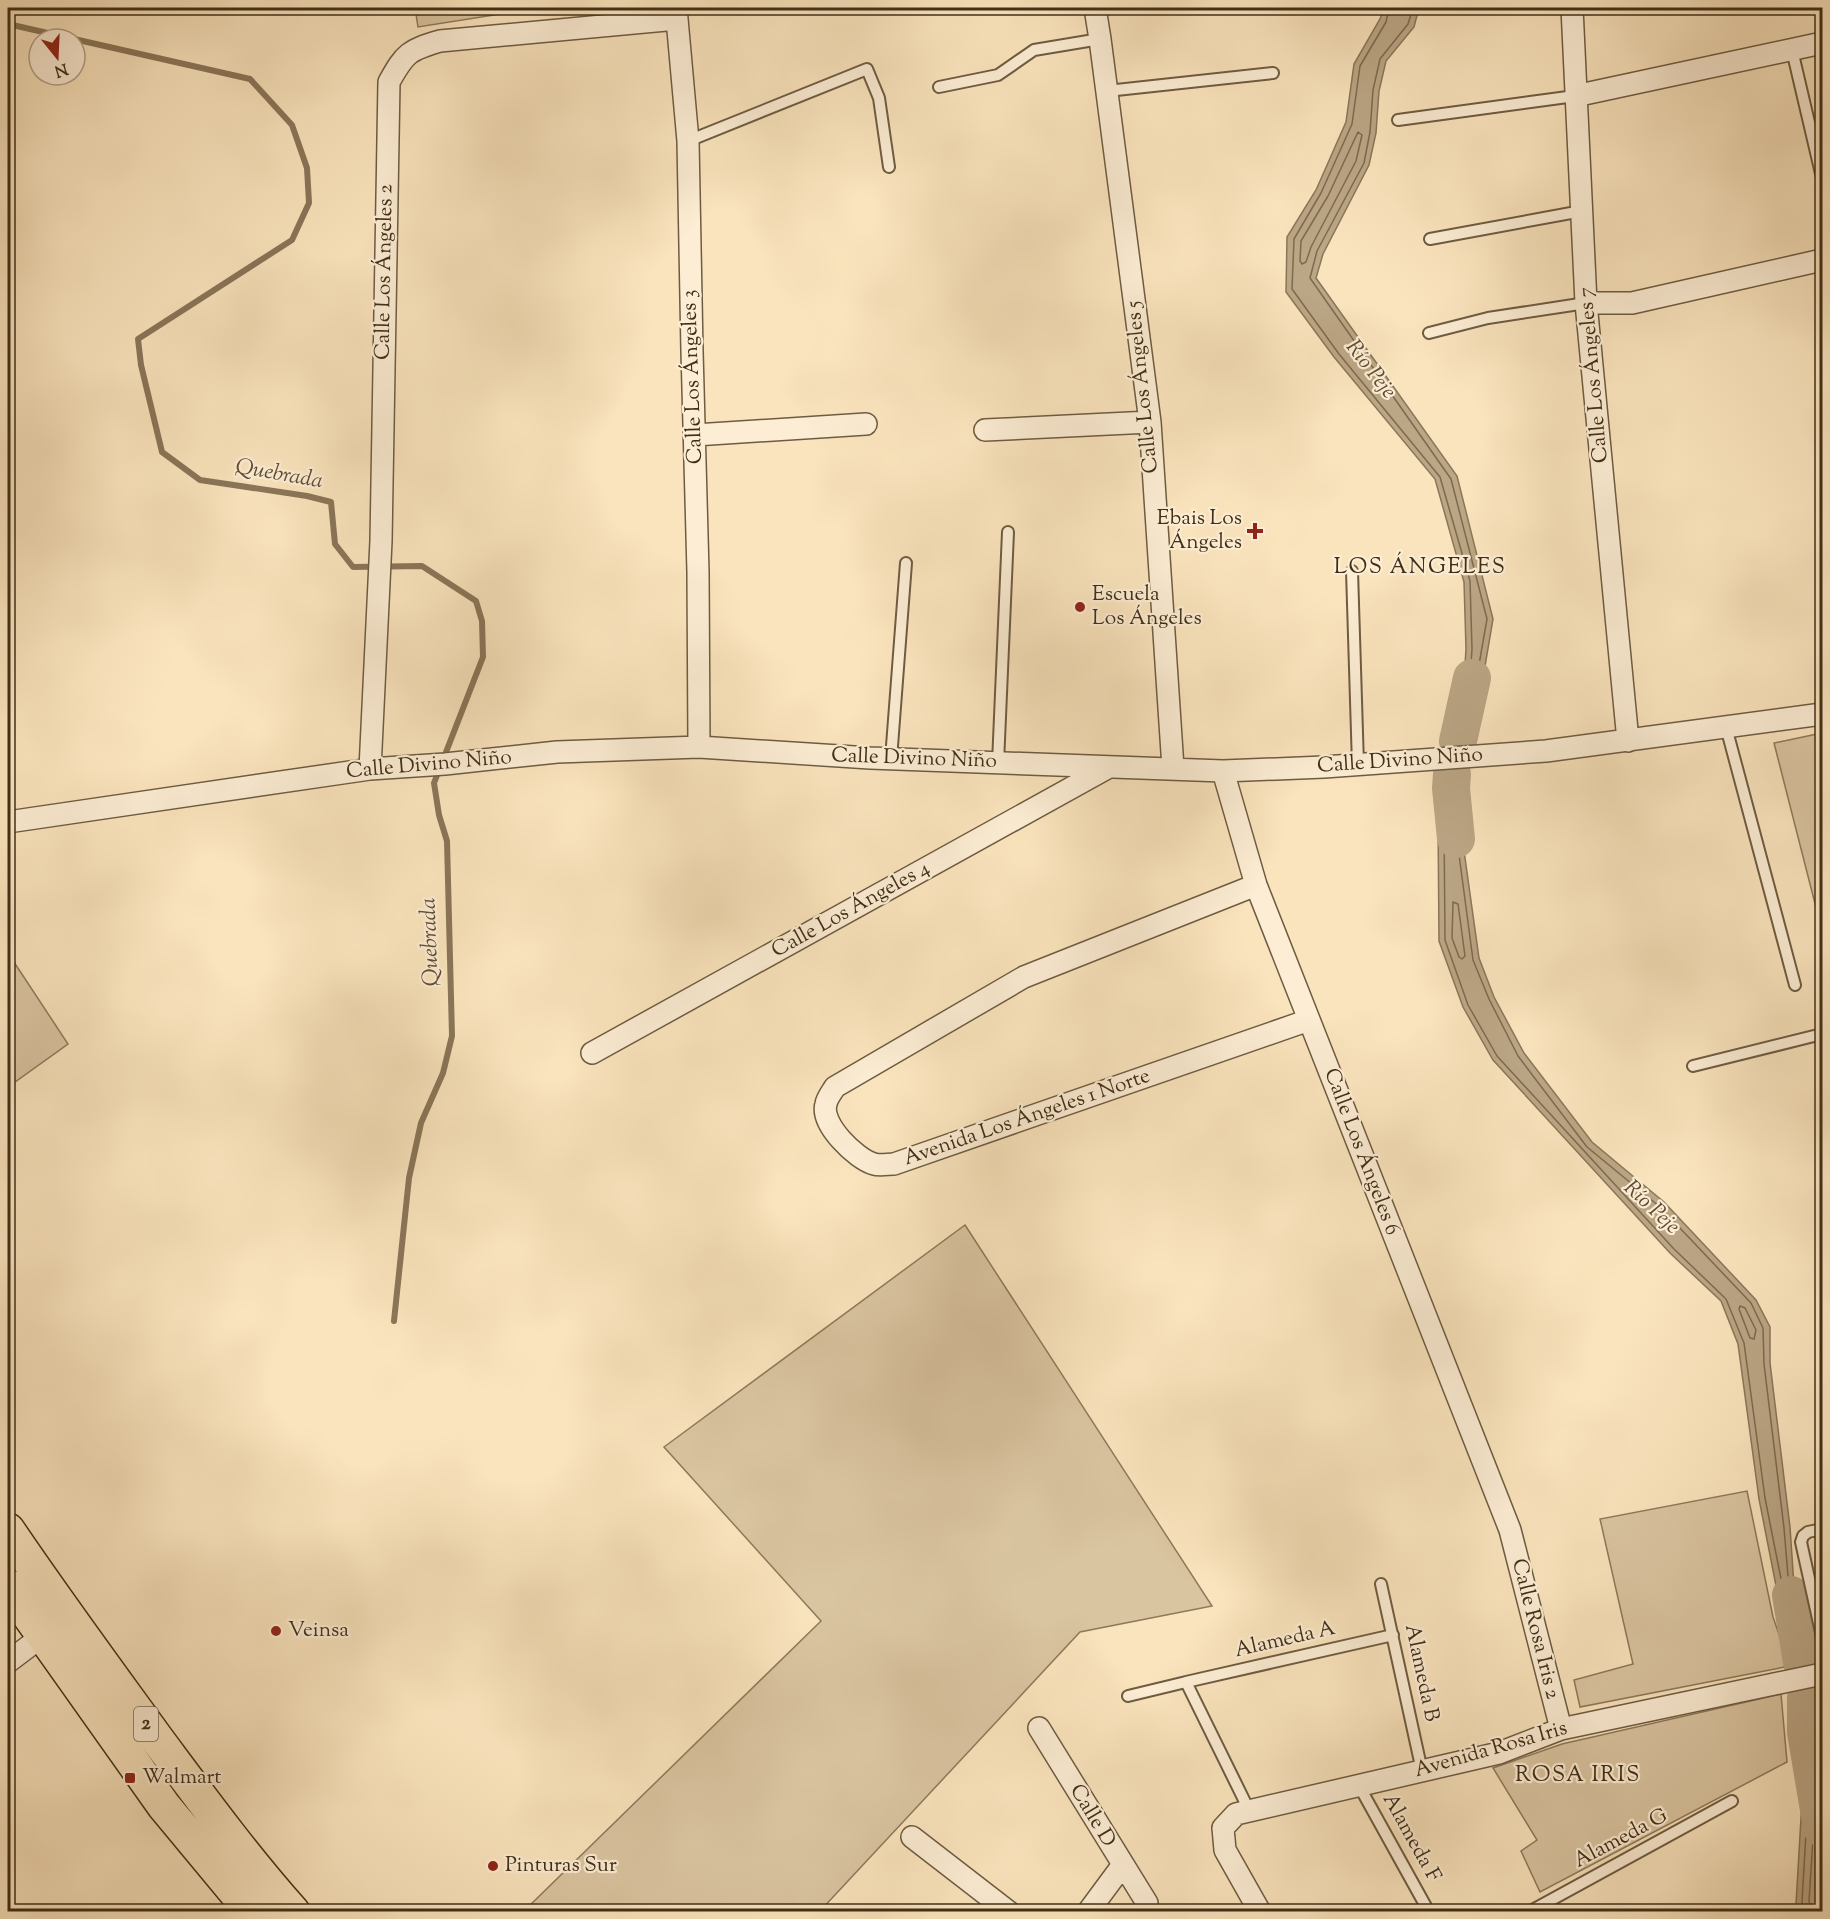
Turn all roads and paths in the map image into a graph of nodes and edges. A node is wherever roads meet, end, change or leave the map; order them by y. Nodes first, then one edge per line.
1 (1095, 8) edge
2 (1572, 8) edge
3 (677, 13) edge
4 (1100, 39) junction
5 (1822, 43) edge
6 (1792, 50) junction
7 (1273, 73) dead end
8 (939, 87) dead end
9 (1107, 91) junction
10 (1575, 96) junction
11 (1398, 120) dead end
12 (688, 141) junction
13 (889, 167) dead end
14 (1822, 178) edge
15 (1582, 211) junction
16 (1430, 239) dead end
17 (1822, 260) edge
18 (1586, 303) junction
19 (1429, 333) dead end
20 (1150, 422) junction
21 (866, 424) dead end
22 (985, 430) dead end
23 (695, 435) junction
24 (1008, 532) dead end
25 (906, 563) dead end
26 (1352, 571) dead end
27 (1822, 714) edge
28 (1726, 727) junction
29 (1628, 741) junction
30 (699, 747) junction
31 (891, 759) junction
32 (998, 763) junction
33 (1358, 765) junction
34 (1109, 766) junction
35 (1173, 768) junction
36 (370, 769) junction
37 (1223, 771) junction
38 (8, 822) edge
39 (1256, 885) junction
40 (1794, 985) dead end
41 (1309, 1020) junction
42 (1822, 1034) edge
43 (592, 1053) dead end
44 (1693, 1066) dead end
45 (1822, 1529) edge
46 (8, 1530) edge
47 (1510, 1530) joint
48 (1381, 1584) dead end
49 (8, 1586) edge
50 (55, 1627) junction
51 (1393, 1635) junction
52 (1822, 1637) edge
53 (8, 1662) edge
54 (1822, 1674) edge
55 (1186, 1682) junction
56 (1128, 1696) dead end
57 (1039, 1728) dead end
58 (1561, 1729) junction
59 (1422, 1771) junction
60 (1358, 1784) junction
61 (1732, 1801) dead end
62 (164, 1806) junction
63 (1249, 1810) junction
64 (912, 1837) dead end
65 (1122, 1866) junction
66 (213, 1883) dead end
67 (1147, 1903) dead end
68 (252, 1911) edge
69 (293, 1911) edge
70 (1009, 1911) edge
71 (1088, 1911) edge
72 (1260, 1911) edge
73 (1429, 1911) edge
74 (1529, 1911) edge

1 - 4 street, Calle Los Ángeles 5
2 - 10 street, Calle Los Ángeles 7
3 - 12 street, Calle Los Ángeles 3
3 - 36 street, Calle Los Ángeles 2
4 - 8 lane
4 - 9 street, Calle Los Ángeles 5
5 - 6 street
6 - 10 street
6 - 14 lane
7 - 9 lane
9 - 20 street, Calle Los Ángeles 5
10 - 11 lane
10 - 15 street, Calle Los Ángeles 7
12 - 13 lane
12 - 23 street, Calle Los Ángeles 3
15 - 16 lane
15 - 18 street, Calle Los Ángeles 7
17 - 18 street
18 - 19 lane
18 - 29 street, Calle Los Ángeles 7
20 - 22 street
20 - 35 street, Calle Los Ángeles 5
21 - 23 street
23 - 30 street, Calle Los Ángeles 3
24 - 32 lane
25 - 31 lane
26 - 33 lane
27 - 28 street, Calle Divino Niño
28 - 29 street, Calle Divino Niño
28 - 40 lane
29 - 33 street, Calle Divino Niño
30 - 31 street, Calle Divino Niño
30 - 36 street, Calle Divino Niño
31 - 32 street, Calle Divino Niño
32 - 34 street, Calle Divino Niño
33 - 37 street, Calle Divino Niño
34 - 35 street, Calle Divino Niño
34 - 43 street, Calle Los Ángeles 4
35 - 37 street, Calle Divino Niño
36 - 38 street, Calle Divino Niño
37 - 39 street, Calle Los Ángeles 6
39 - 41 street, Calle Los Ángeles 6
39 - 41 street, Avenida Los Ángeles 1 Norte
41 - 47 street, Calle Los Ángeles 6
42 - 44 lane
45 - 52 lane
46 - 50 highway, 2
47 - 58 street, Calle Rosa Iris 2
48 - 51 lane, Alameda B
49 - 50 highway, 2
50 - 53 street
50 - 62 highway, 2
50 - 69 highway, 2
51 - 55 lane, Alameda A
51 - 59 lane, Alameda B
54 - 58 street, Avenida Rosa Iris
55 - 56 lane, Alameda A
55 - 63 lane
57 - 65 street, Calle D
58 - 59 street, Avenida Rosa Iris
59 - 60 street, Avenida Rosa Iris
60 - 63 street, Avenida Rosa Iris
60 - 73 lane, Alameda F
61 - 74 lane, Alameda G
62 - 66 lane
62 - 68 highway, 2
63 - 72 street, Avenida Rosa Iris
64 - 70 street
65 - 67 street, Calle D
65 - 71 street

